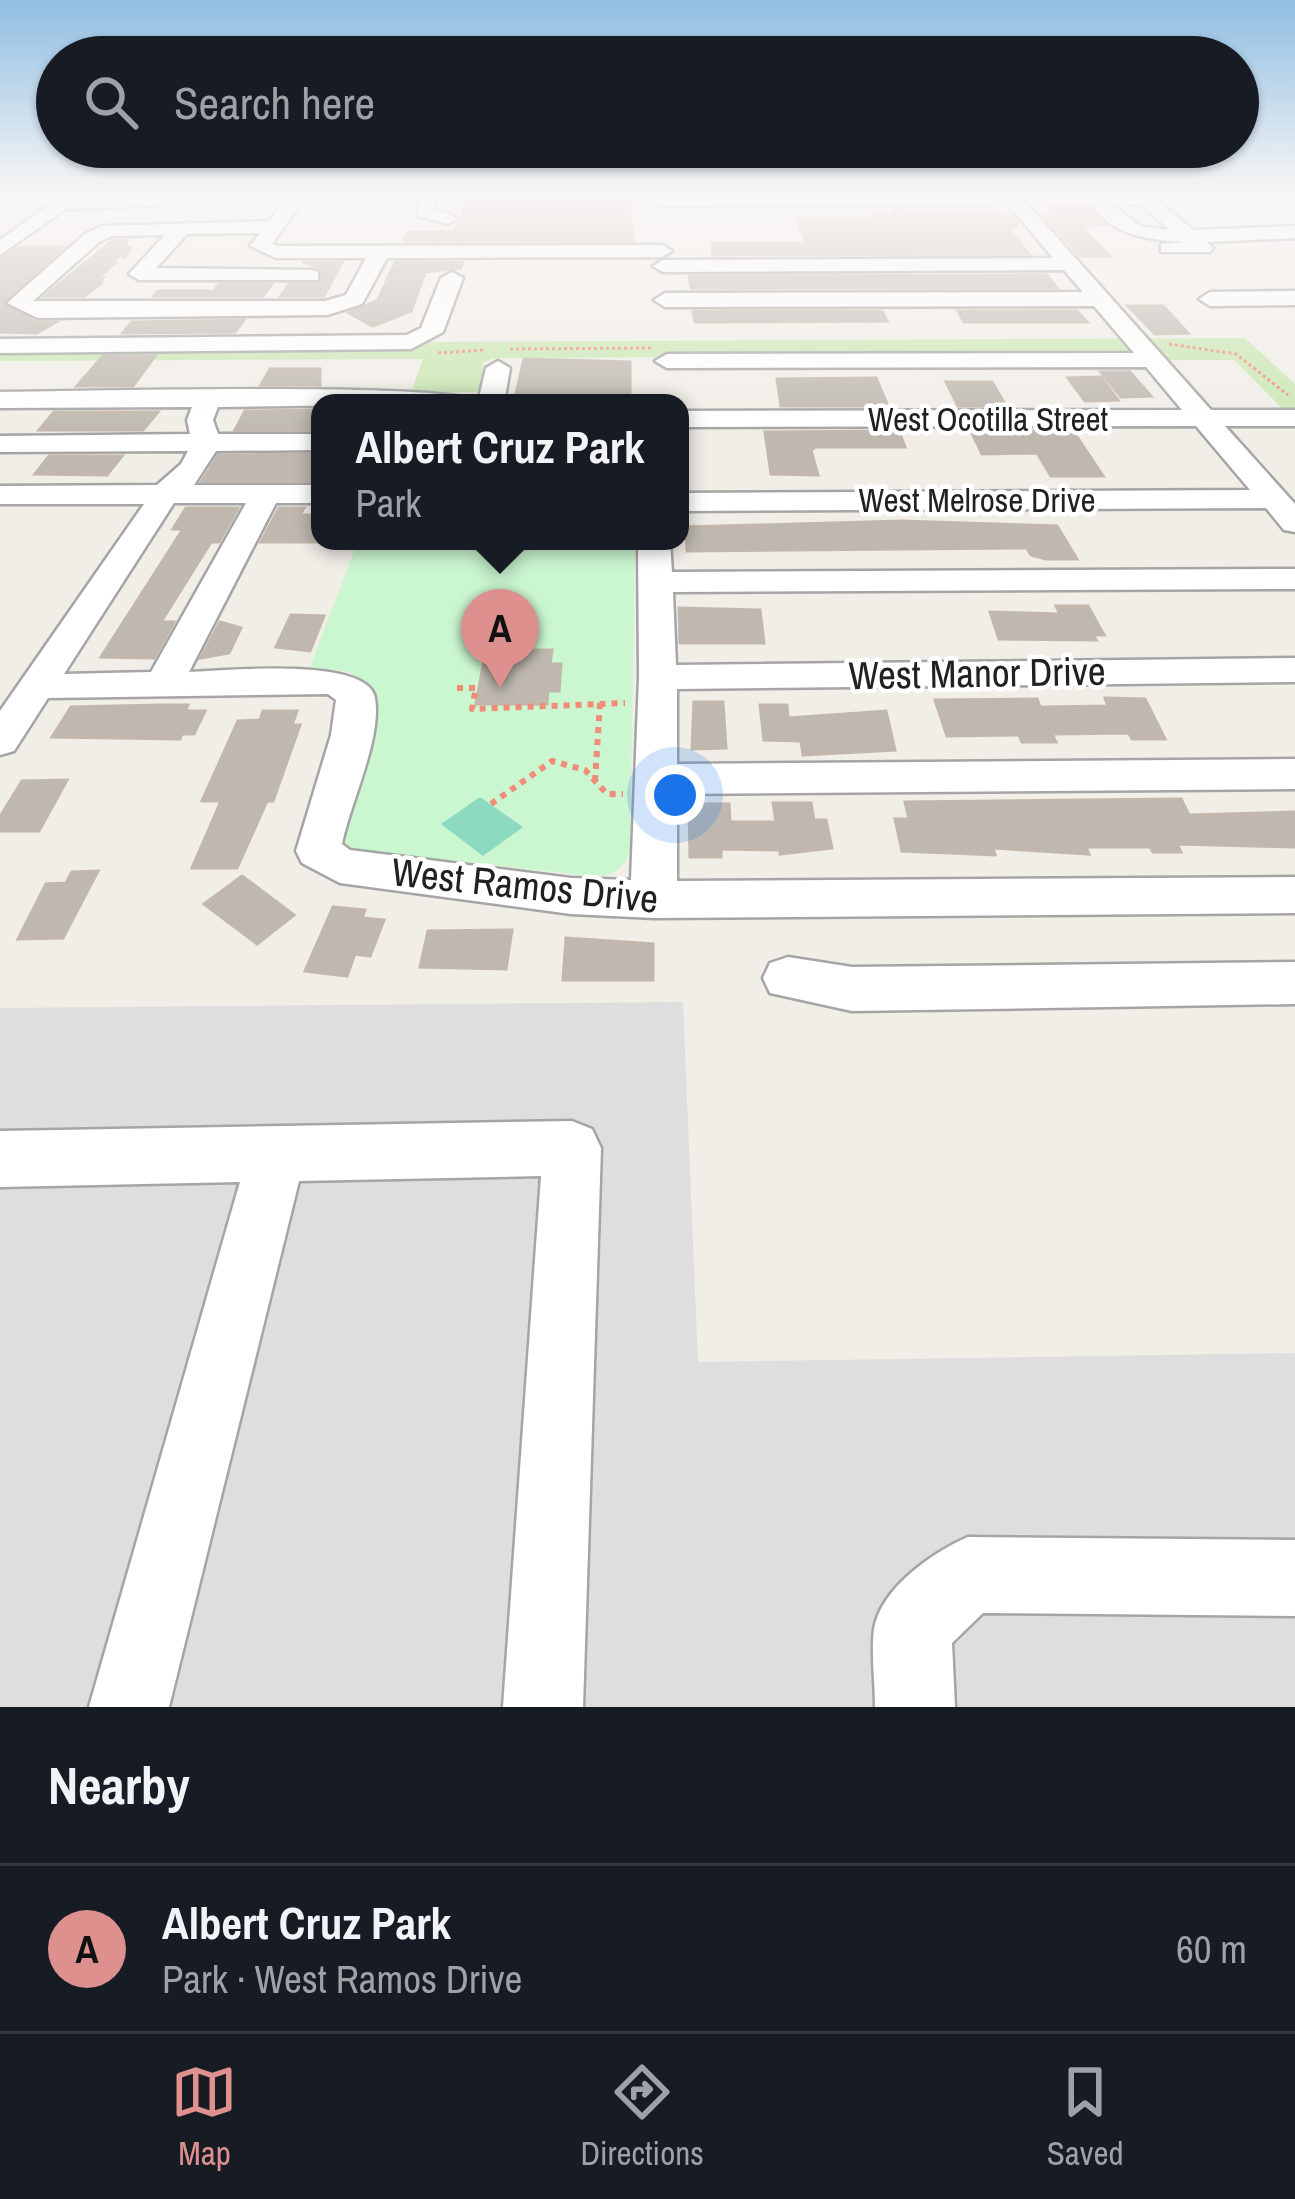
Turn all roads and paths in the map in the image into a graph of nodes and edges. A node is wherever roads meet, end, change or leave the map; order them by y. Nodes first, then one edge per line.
1 (45, 276) edge
2 (237, 276) edge
3 (663, 276) edge
4 (1079, 276) edge
5 (374, 278) joint
6 (452, 278) dead end
7 (41, 279) junction
8 (0, 280) edge
9 (1099, 298) junction
10 (1260, 298) junction
11 (1295, 298) edge
12 (1210, 299) dead end
13 (1295, 328) edge
14 (1134, 339) junction
15 (0, 346) edge
16 (1152, 359) junction
17 (498, 368) dead end
18 (493, 394) edge
19 (208, 399) junction
20 (0, 400) edge
21 (311, 400) edge
22 (1204, 418) junction
23 (1295, 418) edge
24 (689, 419) edge
25 (311, 442) edge
26 (205, 443) junction
27 (0, 444) edge
28 (166, 493) junction
29 (266, 494) junction
30 (311, 494) edge
31 (0, 495) edge
32 (1274, 499) junction
33 (689, 502) edge
34 (1295, 523) edge
35 (654, 550) edge
36 (1295, 579) edge
37 (654, 582) junction
38 (1295, 670) edge
39 (164, 682) junction
40 (37, 686) junction
41 (457, 688) dead end
42 (643, 690) junction
43 (600, 703) junction
44 (0, 741) edge
45 (1295, 774) edge
46 (595, 781) junction
47 (642, 787) junction
48 (490, 804) dead end
49 (1295, 895) edge
50 (654, 900) junction
51 (788, 978) dead end
52 (1295, 982) edge
53 (277, 1156) junction
54 (0, 1159) edge
55 (1295, 1578) edge
56 (129, 1707) edge
57 (544, 1707) edge
58 (915, 1707) edge

1 - 7 street
2 - 5 street
3 - 9 street
3 - 14 street
3 - 16 street
4 - 9 street
5 - 7 street
6 - 15 street
7 - 8 street
9 - 14 street
10 - 11 street
10 - 12 street
10 - 13 street
14 - 16 street
16 - 22 street
17 - 18 street
19 - 20 street
19 - 21 street
19 - 26 street
22 - 23 street, West Ocotilla Street
22 - 24 street, West Ocotilla Street
22 - 32 street
25 - 26 street
26 - 27 street
26 - 28 street
28 - 29 street
28 - 31 street
28 - 40 street
29 - 30 street
29 - 39 street
32 - 33 street, West Melrose Drive
32 - 34 street
35 - 37 street
36 - 37 street
37 - 42 street
38 - 42 street, West Manor Drive
39 - 40 street, West Ramos Drive
39 - 50 street, West Ramos Drive
40 - 44 street
41 - 43 path
42 - 43 path
42 - 47 street
43 - 46 path
45 - 47 street
46 - 47 path
46 - 48 path
47 - 50 street
49 - 50 street, West Ramos Drive
51 - 52 street
53 - 54 street
53 - 56 street
53 - 57 street
55 - 58 street

